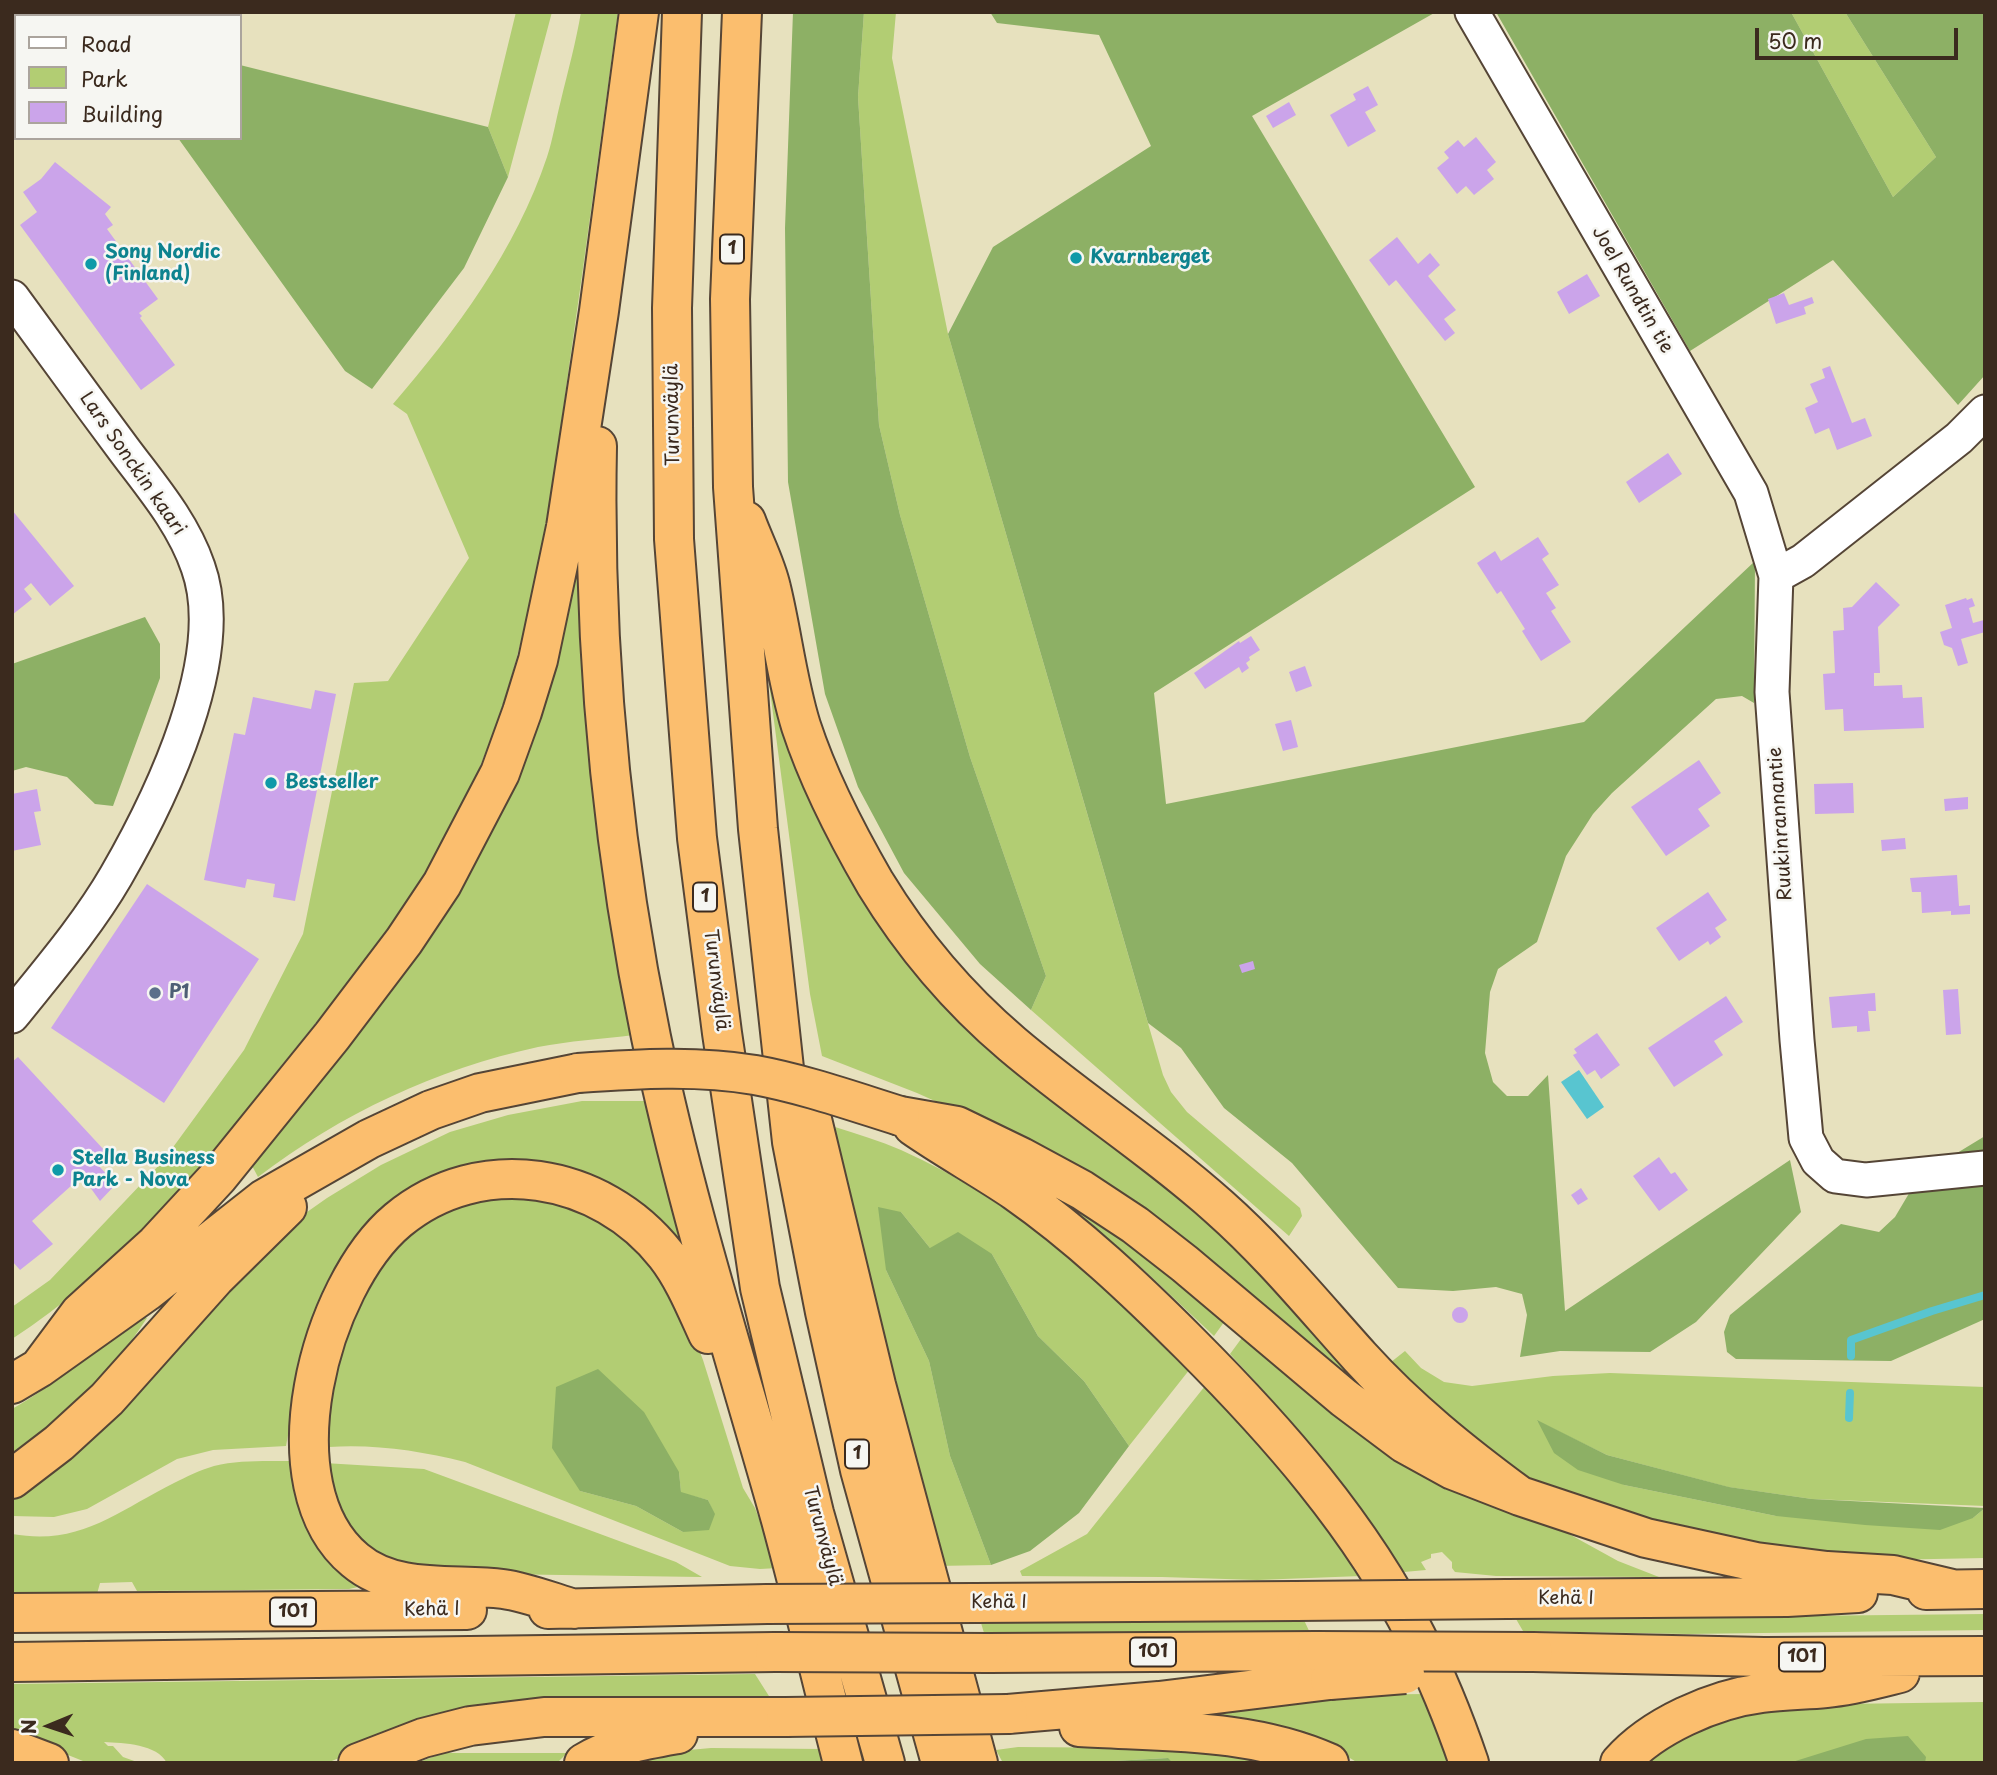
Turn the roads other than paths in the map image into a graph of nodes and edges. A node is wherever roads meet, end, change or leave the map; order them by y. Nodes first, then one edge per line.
1 (639, 12) edge
2 (682, 12) edge
3 (742, 12) edge
4 (1472, 12) edge
5 (12, 297) edge
6 (599, 311) junction
7 (1985, 412) edge
8 (733, 487) junction
9 (1776, 576) junction
10 (776, 986) junction
11 (12, 1016) edge
12 (900, 1116) junction
13 (326, 1163) junction
14 (1985, 1168) edge
15 (26, 1376) edge
16 (741, 1386) junction
17 (12, 1479) edge
18 (1520, 1496) junction
19 (1968, 1589) edge
20 (574, 1609) junction
21 (12, 1614) edge
22 (1979, 1656) edge
23 (12, 1662) edge
24 (1324, 1665) junction
25 (1013, 1714) junction
26 (734, 1717) junction
27 (12, 1749) edge
28 (49, 1763) edge
29 (358, 1763) edge
30 (584, 1763) edge
31 (843, 1763) edge
32 (885, 1763) edge
33 (941, 1763) edge
34 (978, 1763) edge
35 (1329, 1763) edge
36 (1469, 1763) edge
37 (1619, 1763) edge

1 - 6 highway
2 - 32 highway, Turunväylä / 1
3 - 8 highway, 1
4 - 9 street, Joel Rundtin tie
5 - 11 street, Lars Sonckin kaari
6 - 15 highway
6 - 16 highway
7 - 9 street
8 - 10 highway, 1
8 - 18 highway
9 - 14 street, Ruukinrannantie
10 - 33 highway, 1
10 - 34 highway
12 - 13 highway, bridge
12 - 18 highway
12 - 36 highway
13 - 15 highway
13 - 17 highway
16 - 20 highway
16 - 31 highway
18 - 19 highway
19 - 20 highway, Kehä I / 101, bridge
20 - 21 highway, Kehä I / 101
22 - 24 highway, 101, bridge
22 - 37 highway
23 - 24 highway, 101, bridge
24 - 25 highway
25 - 26 highway, bridge
25 - 35 highway
26 - 29 highway
26 - 30 highway
27 - 28 highway

